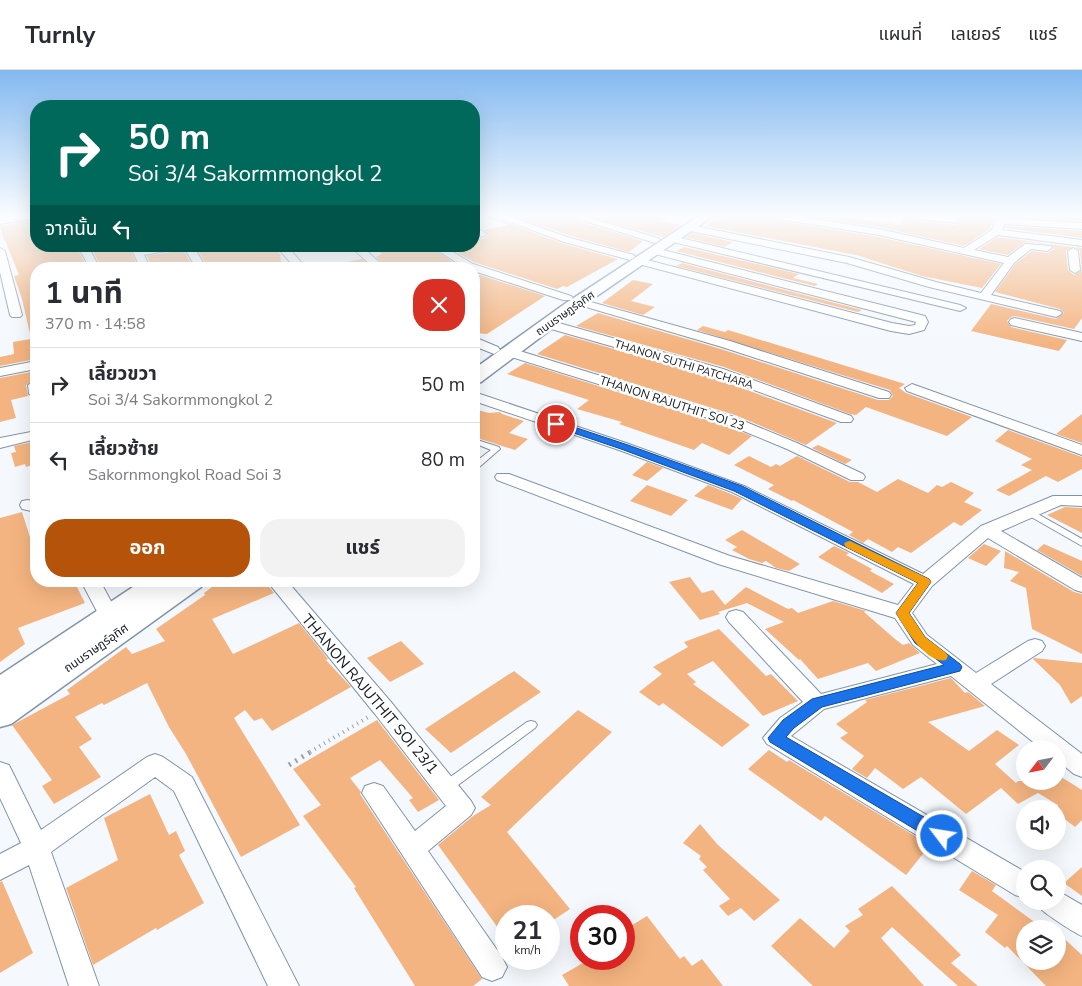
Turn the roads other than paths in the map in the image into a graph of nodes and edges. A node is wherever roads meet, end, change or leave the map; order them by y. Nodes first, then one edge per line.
1 (2, 259) edge
2 (635, 259) joint
3 (701, 259) edge
4 (754, 259) edge
5 (844, 259) edge
6 (1000, 259) edge
7 (1013, 259) edge
8 (1077, 259) edge
9 (1010, 261) junction
10 (480, 269) edge
11 (1075, 270) dead end
12 (984, 297) junction
13 (573, 300) junction
14 (960, 308) dead end
15 (1056, 313) dead end
16 (16, 315) dead end
17 (1015, 322) dead end
18 (548, 324) junction
19 (1082, 337) edge
20 (480, 343) edge
21 (502, 351) junction
22 (480, 361) edge
23 (30, 366) edge
24 (0, 372) edge
25 (480, 372) edge
26 (912, 388) dead end
27 (884, 395) dead end
28 (480, 398) edge
29 (846, 418) dead end
30 (30, 436) edge
31 (0, 443) edge
32 (480, 444) edge
33 (1082, 450) edge
34 (480, 462) edge
35 (503, 477) dead end
36 (857, 477) dead end
37 (1082, 486) edge
38 (1059, 500) junction
39 (1082, 501) edge
40 (1029, 512) junction
41 (987, 530) junction
42 (1082, 544) edge
43 (925, 582) junction
44 (1082, 586) edge
45 (93, 587) edge
46 (152, 587) edge
47 (183, 587) edge
48 (281, 587) edge
49 (902, 613) junction
50 (109, 616) junction
51 (736, 617) dead end
52 (1035, 646) dead end
53 (956, 667) junction
54 (976, 684) junction
55 (0, 690) edge
56 (817, 703) junction
57 (0, 715) edge
58 (531, 725) dead end
59 (1082, 767) edge
60 (0, 772) edge
61 (446, 787) junction
62 (374, 793) dead end
63 (36, 848) junction
64 (412, 849) junction
65 (0, 868) edge
66 (1016, 881) edge
67 (1066, 910) edge
68 (1082, 923) edge
69 (492, 967) dead end
70 (84, 986) edge
71 (284, 986) edge

1 - 16 street
2 - 3 street
2 - 13 street, ถนนราษฏร์อุทิศ
4 - 14 street
5 - 12 street
6 - 9 street
7 - 9 street
8 - 11 street
9 - 12 street
10 - 13 street
12 - 15 street
13 - 18 street, ถนนราษฏร์อุทิศ
13 - 21 street, ถนนราษฏร์อุทิศ
13 - 27 street
17 - 19 street
18 - 21 street, ถนนราษฏร์อุทิศ
18 - 29 street, THANON SUTHI PATCHARA
20 - 21 street, THANON RAJUTHIT SOI 23
21 - 22 street, ถนนราษฏร์อุทิศ
21 - 25 street, ถนนราษฏร์อุทิศ
21 - 36 street, THANON RAJUTHIT SOI 23
23 - 24 street
26 - 33 street
28 - 43 street
30 - 31 street
32 - 34 lane
35 - 49 street
37 - 38 street
38 - 39 street
38 - 40 street
40 - 41 street
40 - 42 lane
41 - 43 street
41 - 44 street
43 - 49 street
45 - 50 street
46 - 50 street, ถนนราษฏร์อุทิศ
47 - 57 street, ถนนราษฏร์อุทิศ
48 - 61 street, THANON RAJUTHIT SOI 23/1
49 - 53 street
50 - 55 street, ถนนราษฏร์อุทิศ
51 - 56 street
52 - 54 street
53 - 54 street
53 - 56 street
54 - 59 street
56 - 66 street
58 - 61 lane
60 - 63 street
61 - 64 street, THANON RAJUTHIT SOI 23/1
62 - 64 street
63 - 65 street
63 - 70 street
63 - 71 street
64 - 69 street
67 - 68 street

